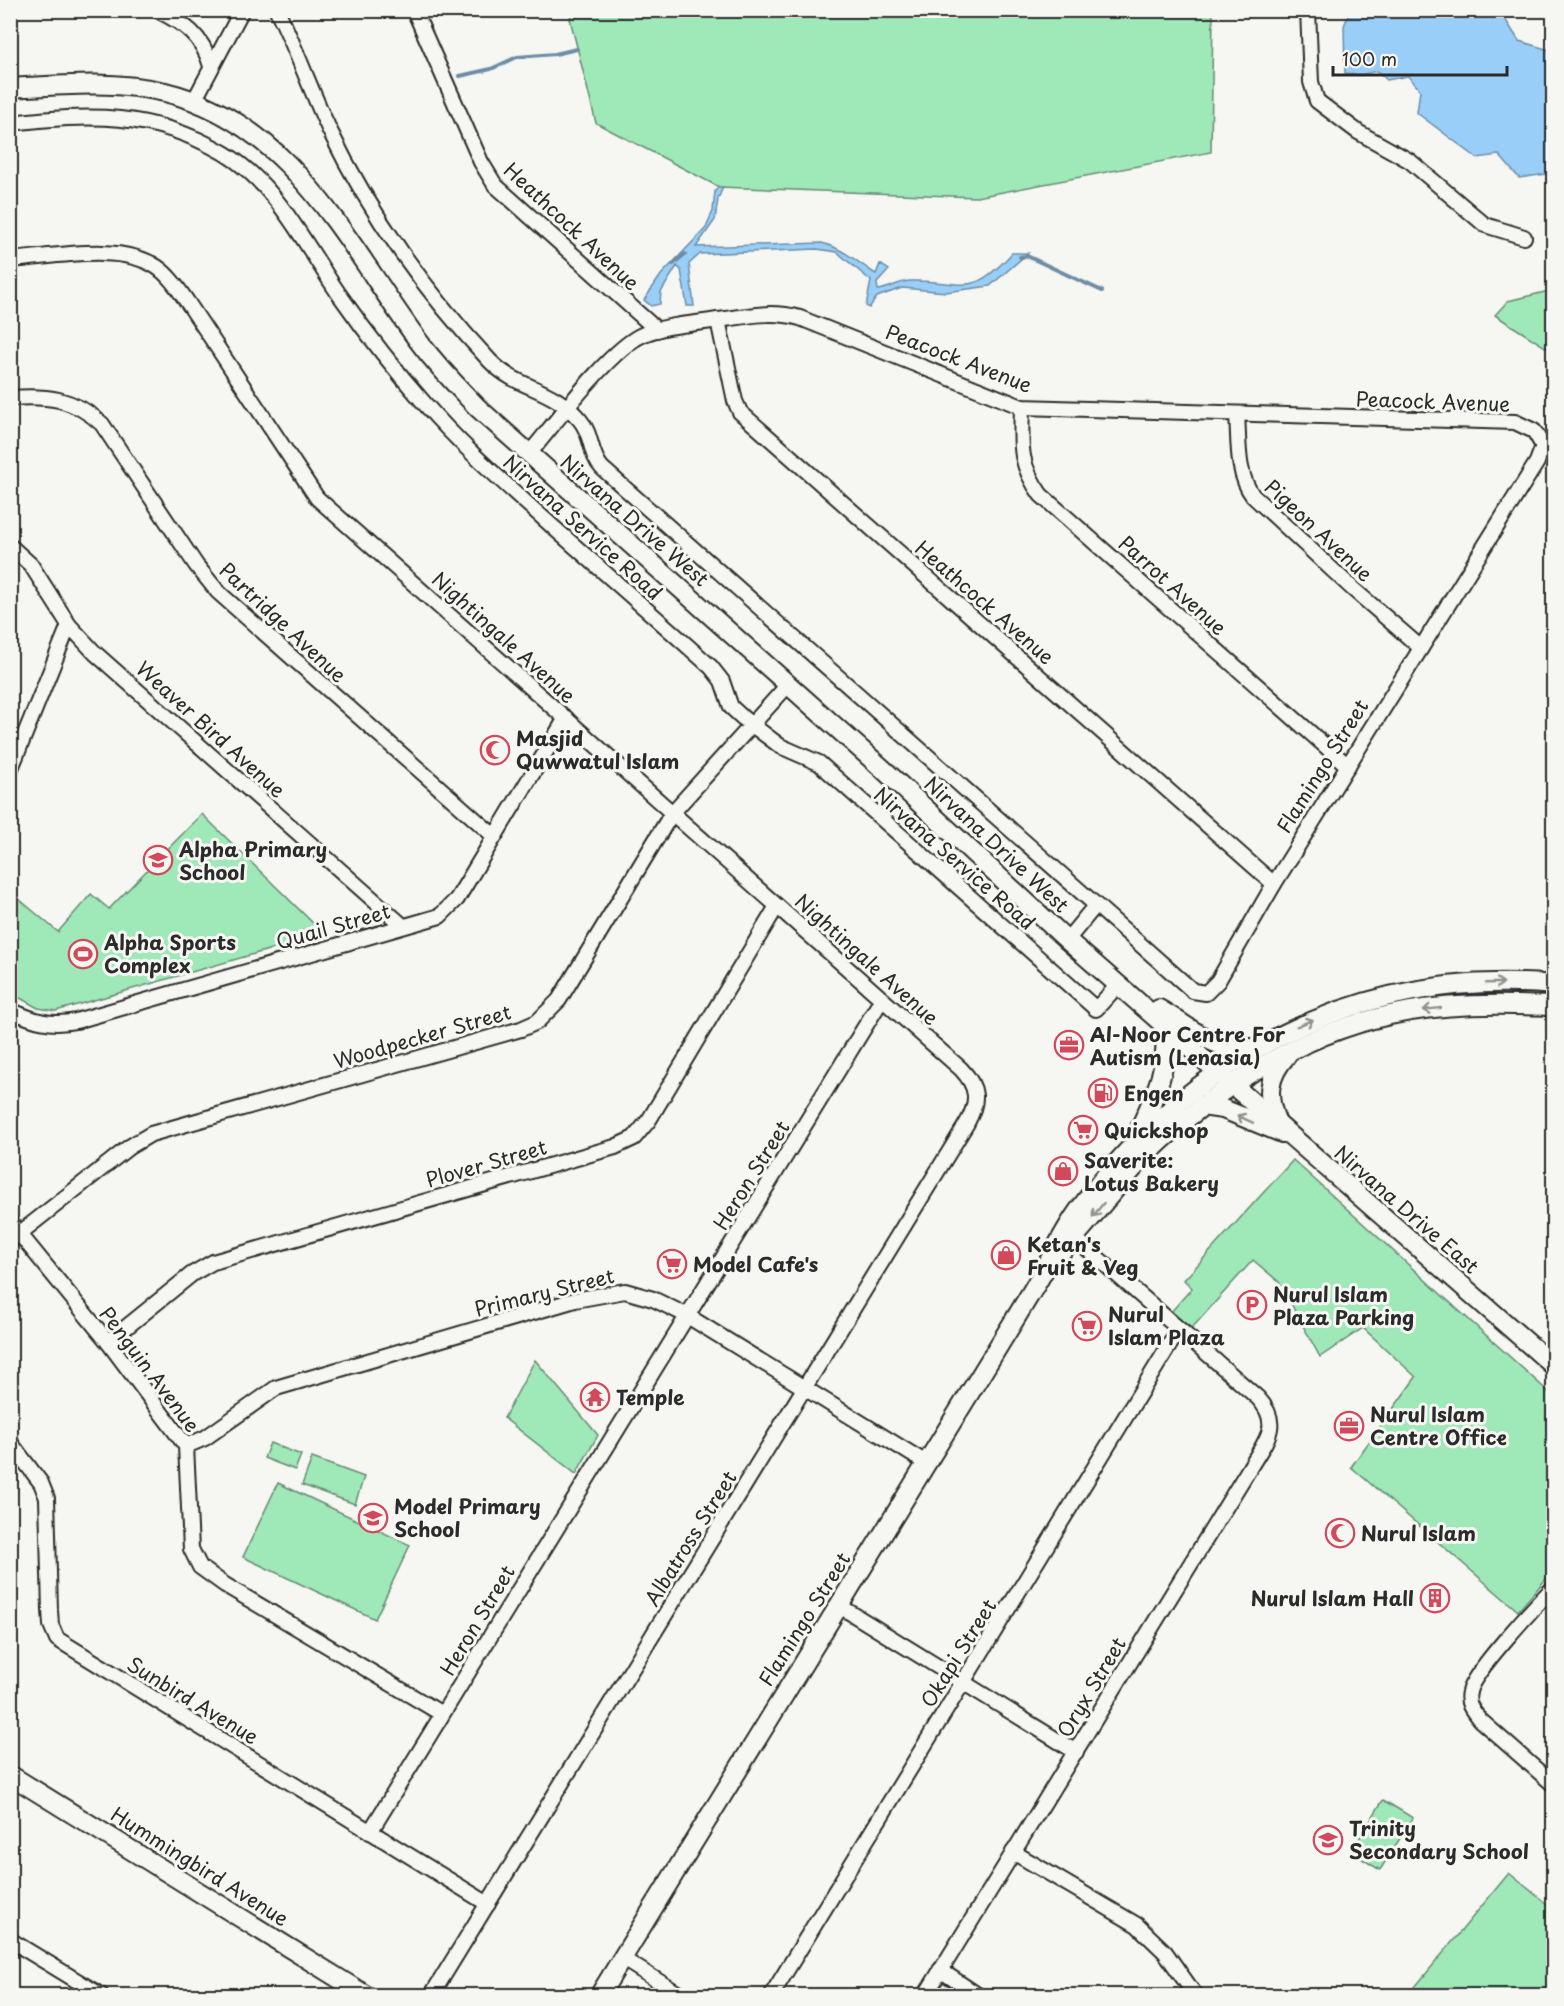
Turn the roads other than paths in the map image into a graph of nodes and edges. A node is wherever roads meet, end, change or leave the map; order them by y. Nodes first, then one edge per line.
1 (157, 10) edge
2 (242, 10) edge
3 (277, 10) edge
4 (414, 10) edge
5 (1308, 10) edge
6 (212, 66) junction
7 (10, 88) edge
8 (194, 101) junction
9 (10, 123) edge
10 (1524, 237) dead end
11 (10, 260) edge
12 (718, 320) junction
13 (657, 330) junction
14 (10, 398) edge
15 (1022, 407) junction
16 (568, 408) junction
17 (1237, 414) junction
18 (1540, 438) joint
19 (528, 455) junction
20 (10, 546) edge
21 (69, 625) junction
22 (1421, 648) junction
23 (787, 686) junction
24 (566, 718) junction
25 (752, 726) junction
26 (1348, 766) junction
27 (10, 771) edge
28 (672, 813) junction
29 (494, 837) junction
30 (1274, 884) junction
31 (777, 906) junction
32 (1095, 906) junction
33 (403, 926) junction
34 (1067, 940) junction
35 (1554, 986) edge
36 (1125, 989) junction
37 (882, 999) junction
38 (1554, 1006) edge
39 (10, 1010) edge
40 (1166, 1026) junction
41 (1257, 1047) junction
42 (1292, 1050) junction
43 (1217, 1071) junction
44 (1232, 1084) junction
45 (977, 1098) joint
46 (1202, 1106) junction
47 (1283, 1129) junction
48 (1132, 1144) junction
49 (13, 1232) edge
50 (1070, 1234) junction
51 (686, 1315) junction
52 (1178, 1331) junction
53 (108, 1342) junction
54 (1554, 1366) edge
55 (805, 1388) junction
56 (10, 1442) edge
57 (186, 1446) junction
58 (926, 1463) junction
59 (1554, 1587) edge
60 (838, 1605) junction
61 (962, 1683) junction
62 (442, 1714) junction
63 (1076, 1752) junction
64 (10, 1775) edge
65 (1554, 1785) edge
66 (370, 1832) junction
67 (1013, 1852) junction
68 (488, 1904) junction
69 (10, 1940) edge
70 (623, 1959) junction
71 (940, 1970) junction
72 (102, 1995) edge
73 (367, 1995) edge
74 (431, 1995) edge
75 (599, 1995) edge
76 (682, 1995) edge
77 (771, 1995) edge
78 (925, 1995) edge
79 (978, 1995) edge
80 (1196, 1995) edge

1 - 6 street
2 - 6 street
3 - 16 street
4 - 13 street, Heathcock Avenue
5 - 10 street
6 - 8 street
7 - 8 main road, Nirvana Drive West
8 - 19 main road, Nirvana Drive West
9 - 25 street, Nirvana Service Road
11 - 24 street, Nightingale Avenue
12 - 13 street, Peacock Avenue
12 - 15 street, Peacock Avenue
12 - 30 street, Heathcock Avenue
13 - 16 street, Peacock Avenue
14 - 29 street, Partridge Avenue
15 - 17 street, Peacock Avenue
15 - 26 street, Parrot Avenue
16 - 19 street, Peacock Avenue
16 - 32 street
17 - 18 street, Peacock Avenue
17 - 22 street, Pigeon Avenue
18 - 22 street, Flamingo Street
19 - 23 main road, Nirvana Drive West
20 - 21 street, Weaver Bird Avenue
21 - 27 street
21 - 33 street, Weaver Bird Avenue
22 - 26 street, Flamingo Street
23 - 25 street, Woodpecker Street
23 - 34 main road, Nirvana Drive West
24 - 28 street, Nightingale Avenue
24 - 29 street, Quail Street
25 - 28 street, Woodpecker Street
25 - 36 street, Nirvana Service Road
26 - 30 street, Flamingo Street
28 - 31 street, Nightingale Avenue
28 - 49 street, Woodpecker Street
29 - 33 street, Quail Street
30 - 32 street, Flamingo Street
31 - 37 street, Nightingale Avenue
31 - 53 street, Plover Street
32 - 34 street
33 - 39 street, Quail Street
34 - 36 main road, Nirvana Drive West
41 -> 35 main road, Flamingo Street
36 - 40 main road, Nirvana Drive West
36 - 41 main road
37 - 45 street, Nightingale Avenue
37 - 51 street, Heron Street
38 -> 42 main road, Flamingo Street
40 - 43 main road, Nirvana Drive West
40 - 48 main road
41 - 43 main road, Flamingo Street
42 - 44 main road, Flamingo Street
42 - 47 main road
43 - 44 main road, Nirvana Drive West
43 - 48 main road, Flamingo Street
44 - 46 main road, Flamingo Street
44 - 47 main road, Nirvana Drive East
45 - 55 street, Albatross Street
47 -> 46 main road
46 -> 50 main road, Flamingo Street
47 - 54 main road, Nirvana Drive East
48 - 50 main road, Flamingo Street
49 - 53 street, Penguin Avenue
50 - 52 street
50 - 58 main road, Flamingo Street
51 - 55 street, Primary Street
51 - 57 street, Primary Street
51 - 62 street, Heron Street
52 - 61 street, Okapi Street
52 - 63 street, Oryx Street
53 - 57 street, Penguin Avenue
55 - 58 street, Primary Street
55 - 68 street, Albatross Street
56 - 66 street, Sunbird Avenue
57 - 62 street, Penguin Avenue
58 - 60 main road, Flamingo Street
59 - 65 street
60 - 61 street
60 - 70 main road, Flamingo Street
61 - 63 street
61 - 77 street, Okapi Street
62 - 66 street, Heron Street
63 - 67 street, Oryx Street
64 - 73 main road, Hummingbird Avenue
66 - 68 street, Sunbird Avenue
67 - 71 street, Oryx Street
67 - 80 street
68 - 74 street, Albatross Street
69 - 72 street
70 - 75 main road, Flamingo Street
70 - 76 street
71 - 78 street, Oryx Street
71 - 79 street

